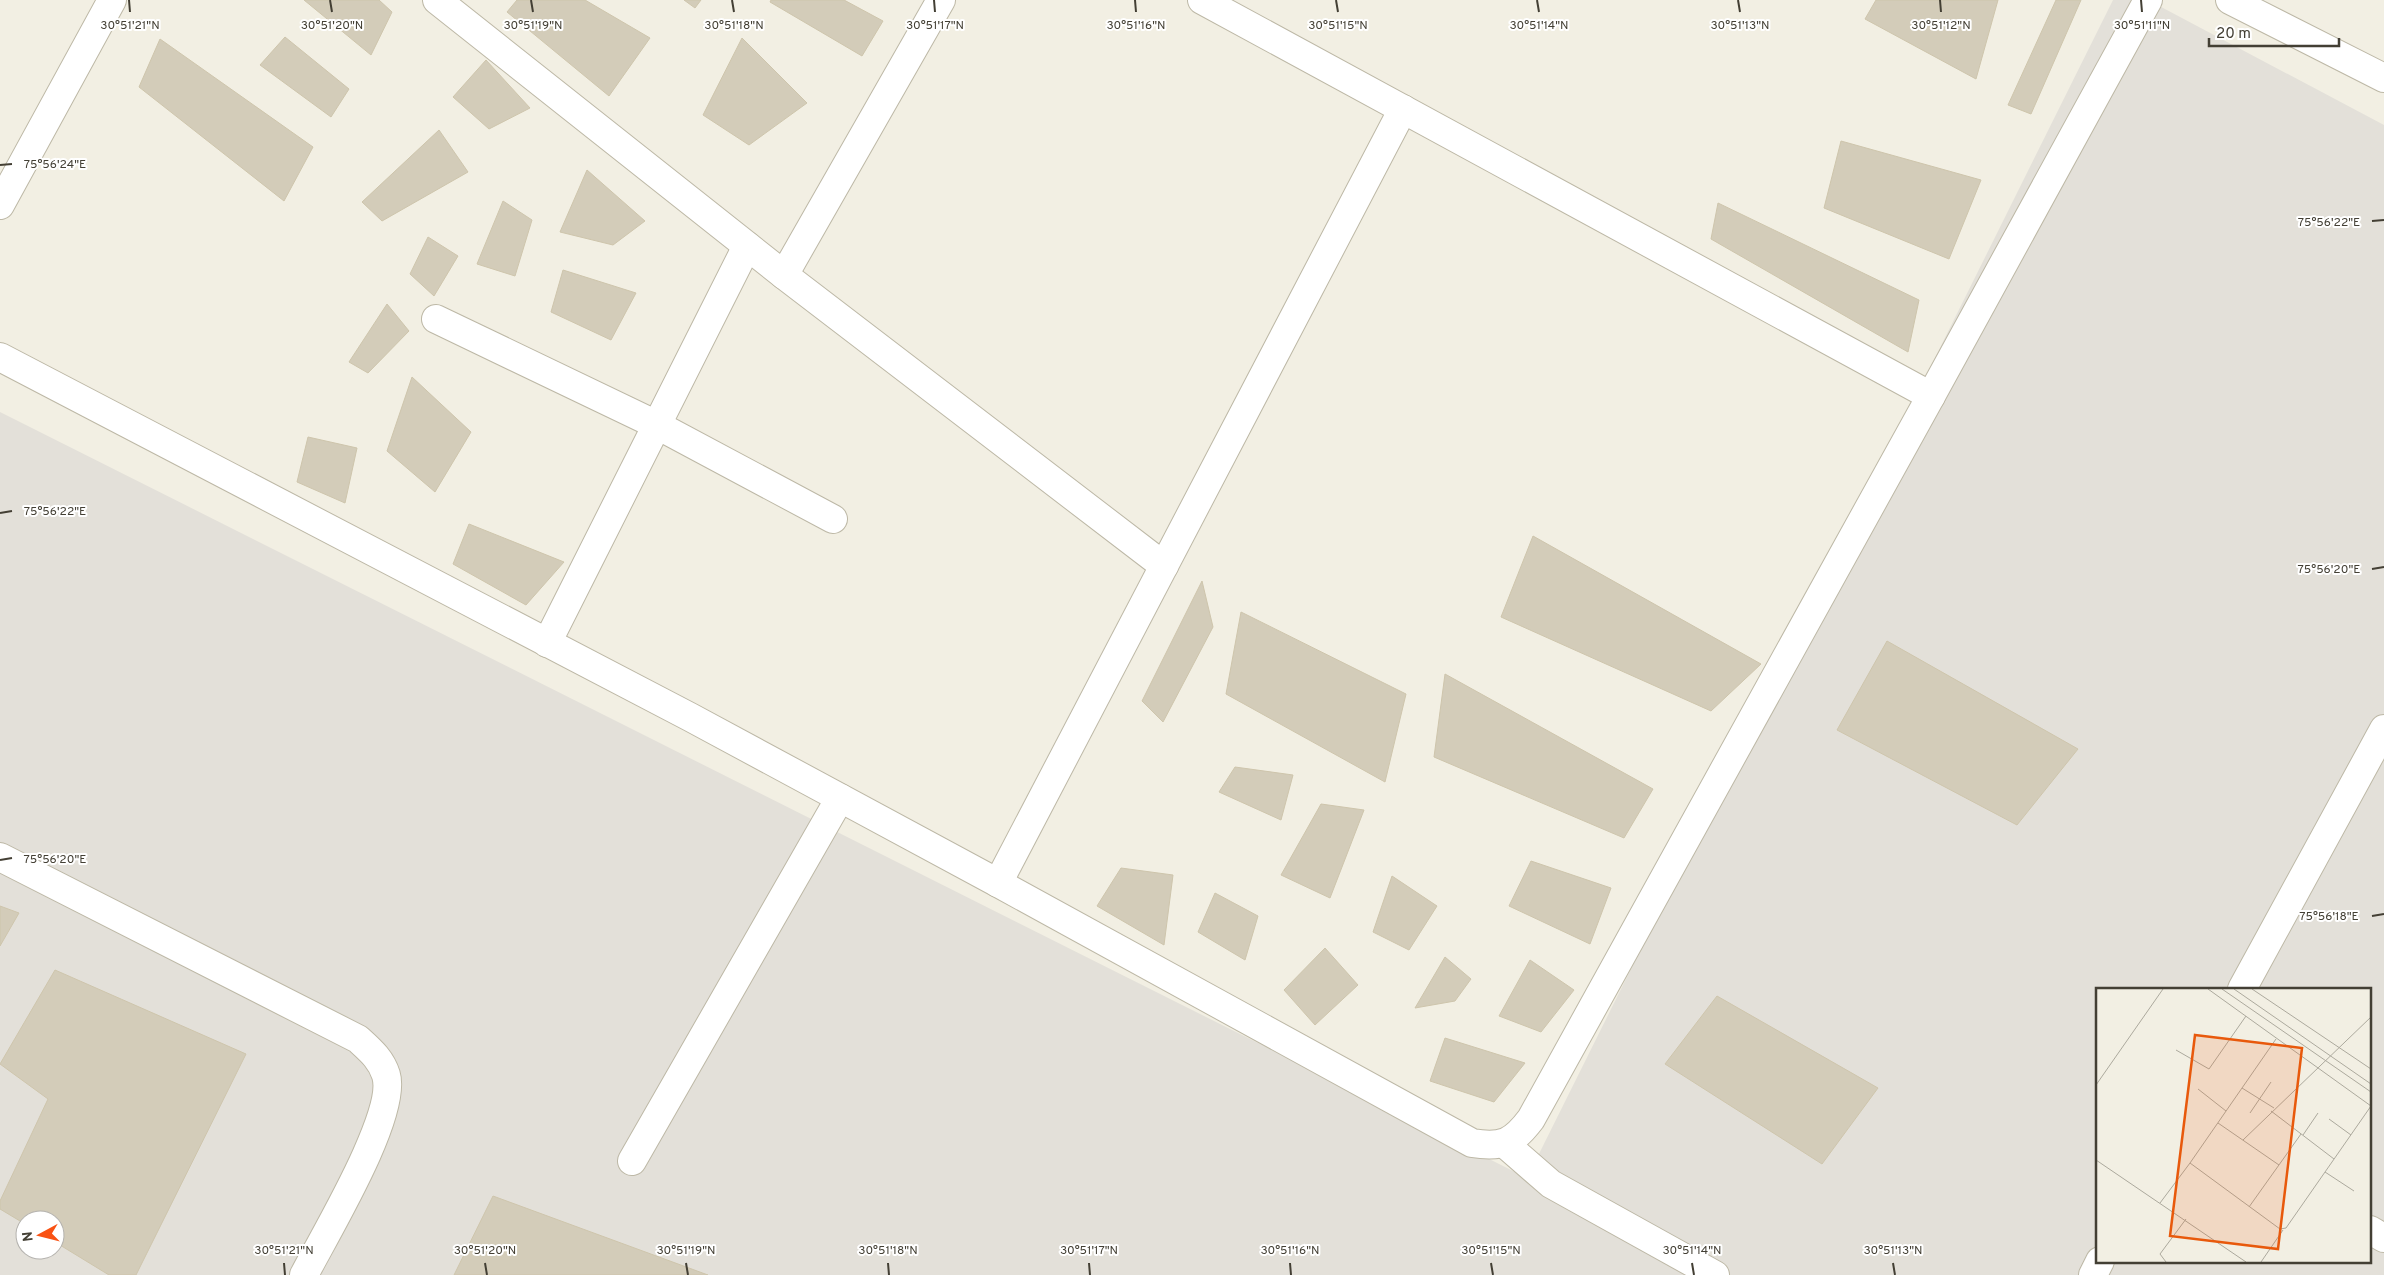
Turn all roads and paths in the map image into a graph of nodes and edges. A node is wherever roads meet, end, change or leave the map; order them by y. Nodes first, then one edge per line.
1 (112, 0) edge
2 (437, 0) edge
3 (941, 0) edge
4 (1202, 0) edge
5 (2148, 0) edge
6 (2230, 0) edge
7 (2384, 78) edge
8 (1403, 109) junction
9 (0, 205) edge
10 (747, 246) junction
11 (784, 276) junction
12 (436, 319) dead end
13 (0, 357) edge
14 (1931, 396) junction
15 (656, 425) junction
16 (833, 519) dead end
17 (1164, 566) junction
18 (547, 643) junction
19 (2384, 728) edge
20 (840, 798) junction
21 (0, 857) edge
22 (998, 883) junction
23 (2243, 988) edge
24 (1505, 1144) junction
25 (632, 1161) dead end
26 (2372, 1231) edge
27 (2384, 1238) edge
28 (2100, 1262) edge
29 (304, 1275) edge
30 (1715, 1275) edge
31 (2093, 1275) edge

1 - 9 street
2 - 10 street
3 - 11 street
4 - 8 street
5 - 14 street
6 - 7 street
8 - 14 street
8 - 17 street
10 - 11 street
10 - 15 street
11 - 17 street
12 - 15 street
13 - 18 street
14 - 24 street
15 - 16 street
15 - 18 street
17 - 22 street
18 - 20 street
19 - 23 street
20 - 22 street
20 - 25 street
21 - 29 street
22 - 24 street
24 - 30 street
26 - 27 street
28 - 31 street

